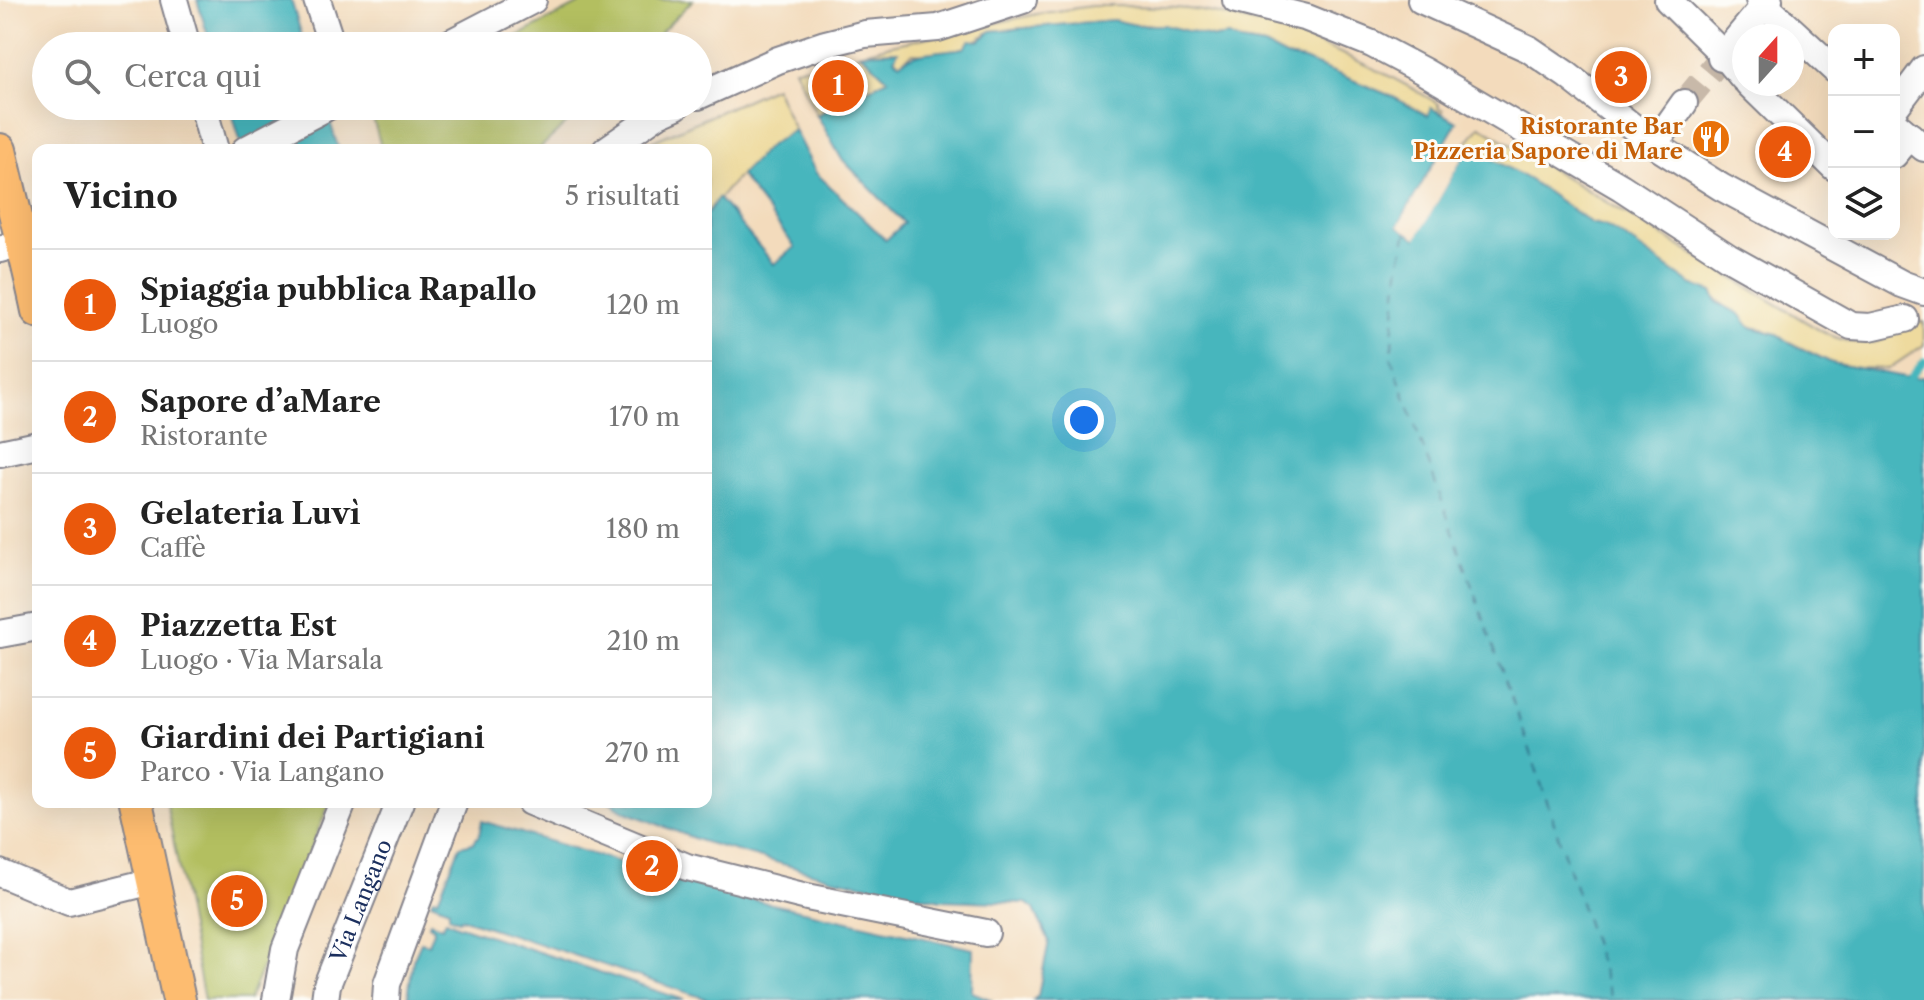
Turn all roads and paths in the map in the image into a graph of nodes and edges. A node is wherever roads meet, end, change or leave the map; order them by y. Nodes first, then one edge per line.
1 (174, 0) edge
2 (317, 0) edge
3 (533, 0) edge
4 (1023, 0) edge
5 (1236, 0) edge
6 (1421, 0) edge
7 (1668, 0) edge
8 (1764, 2) edge
9 (183, 32) edge
10 (327, 32) edge
11 (471, 32) edge
12 (1723, 57) junction
13 (1828, 63) edge
14 (1732, 66) edge
15 (1924, 69) edge
16 (712, 90) edge
17 (1761, 96) edge
18 (1900, 101) edge
19 (1684, 103) tunnel mouth
20 (207, 120) edge
21 (302, 120) edge
22 (649, 120) edge
23 (213, 144) edge
24 (256, 144) edge
25 (615, 144) edge
26 (1655, 144) junction
27 (0, 150) edge
28 (1828, 161) edge
29 (1828, 233) edge
30 (1839, 240) edge
31 (21, 243) edge
32 (32, 279) edge
33 (1924, 292) edge
34 (1905, 319) dead end
35 (32, 446) edge
36 (0, 453) edge
37 (32, 628) edge
38 (0, 634) edge
39 (137, 808) edge
40 (341, 808) edge
41 (398, 808) edge
42 (452, 808) edge
43 (544, 808) edge
44 (0, 873) edge
45 (153, 881) junction
46 (986, 933) dead end
47 (179, 1000) edge
48 (276, 1000) edge
49 (325, 1000) edge
50 (386, 1000) edge

1 - 9 street
2 - 10 street
3 - 11 street
4 - 16 street
5 - 34 street
6 - 26 street
7 - 12 street
8 - 12 street
8 - 13 street
12 - 14 street
15 - 18 street
17 - 28 street
19 - 26 street
20 - 23 street
21 - 24 street
22 - 25 street
26 - 29 street
27 - 31 main road
30 - 33 street
31 - 32 main road
35 - 36 street
37 - 38 street
39 - 45 main road
40 - 48 street
41 - 49 street, Via Langano
42 - 50 street
43 - 46 street
44 - 45 street
45 - 47 main road

